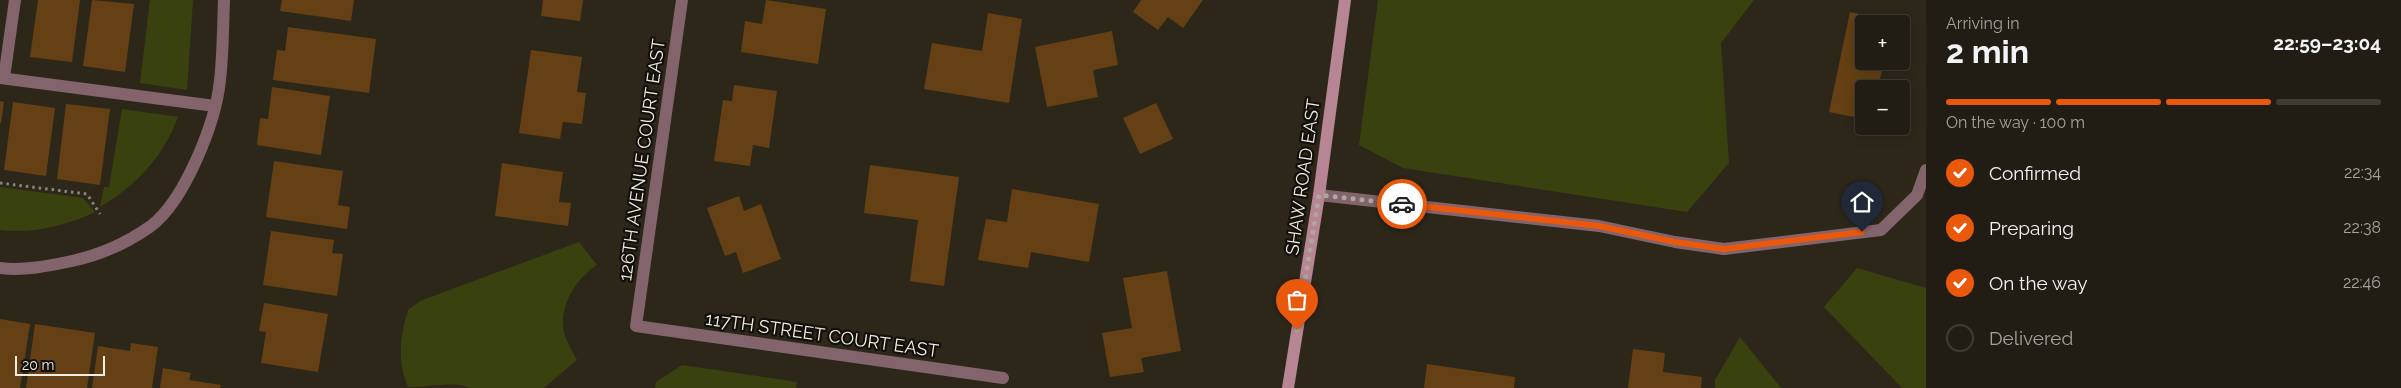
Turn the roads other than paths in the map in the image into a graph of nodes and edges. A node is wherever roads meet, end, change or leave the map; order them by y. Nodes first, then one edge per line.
1 (15, 0) edge
2 (224, 0) edge
3 (682, 0) edge
4 (1345, 0) edge
5 (2, 78) edge
6 (215, 106) junction
7 (1926, 170) edge
8 (1319, 195) junction
9 (0, 268) edge
10 (636, 326) joint
11 (1003, 378) dead end
12 (1288, 388) edge

1 - 5 street
2 - 6 street
3 - 10 street, 126TH AVENUE COURT EAST
4 - 8 main road, SHAW ROAD EAST
5 - 6 street
6 - 9 street
7 - 8 street
8 - 12 main road, SHAW ROAD EAST
10 - 11 street, 117TH STREET COURT EAST

